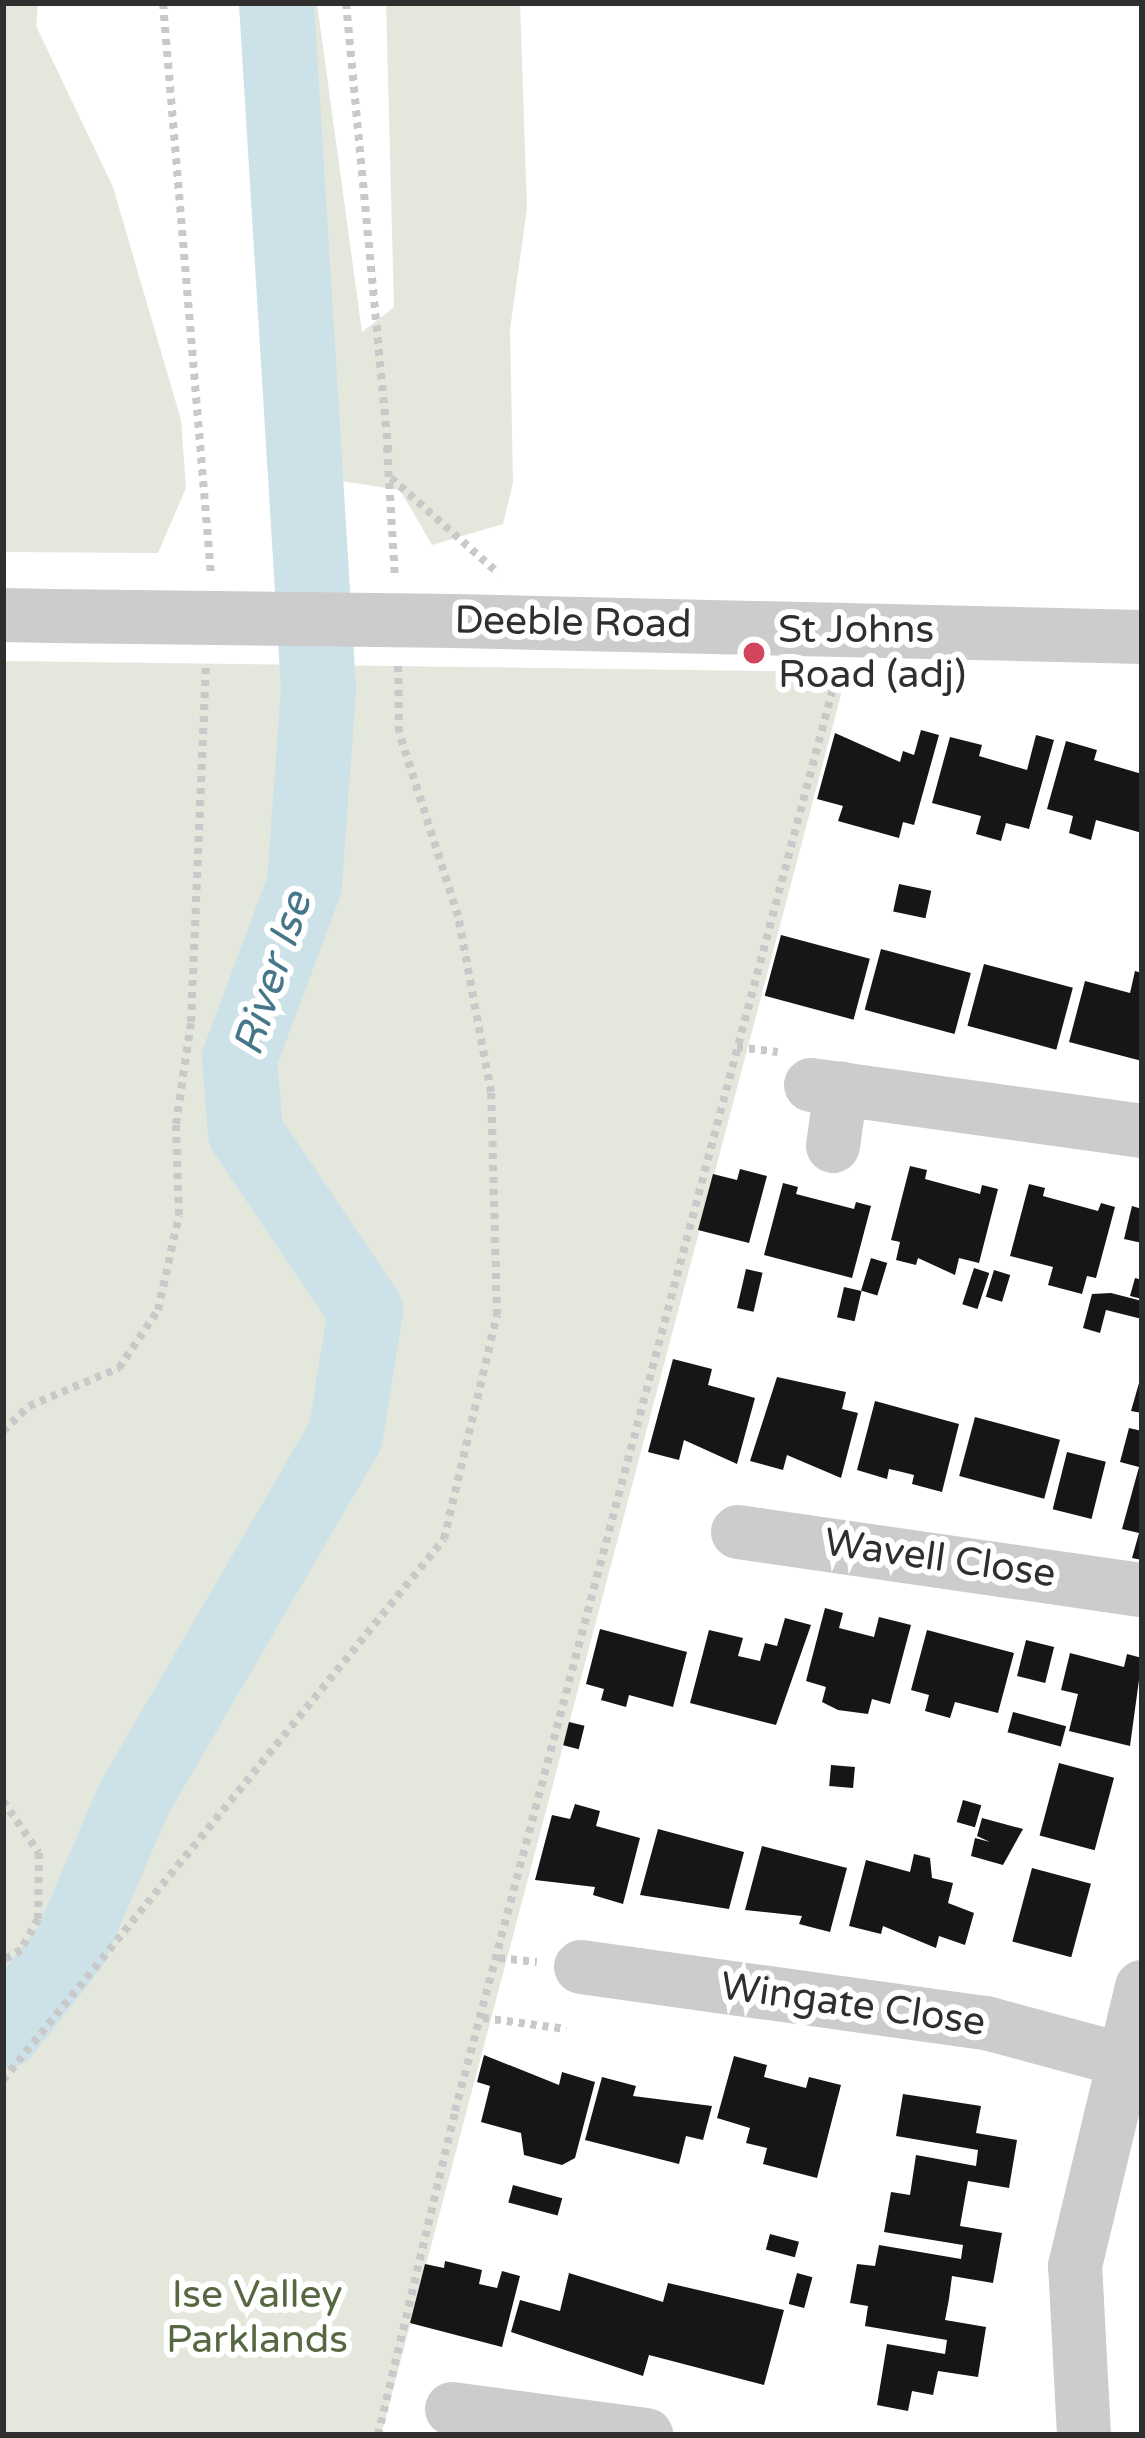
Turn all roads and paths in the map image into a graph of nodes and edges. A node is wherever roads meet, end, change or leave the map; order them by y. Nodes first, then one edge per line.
1 (163, 3) edge
2 (346, 3) edge
3 (387, 447) junction
4 (211, 588) dead end
5 (396, 599) dead end
6 (28, 615) edge
7 (525, 623) junction
8 (1142, 637) edge
9 (398, 643) dead end
10 (206, 656) dead end
11 (838, 670) dead end
12 (1142, 1131) edge
13 (833, 1146) dead end
14 (3, 1431) edge
15 (738, 1532) dead end
16 (1142, 1590) edge
17 (3, 1801) edge
18 (3, 1960) edge
19 (580, 1967) dead end
20 (1142, 1987) edge
21 (483, 2018) junction
22 (566, 2029) dead end
23 (1123, 2060) junction
24 (3, 2080) edge
25 (452, 2410) dead end
26 (378, 2435) edge
27 (646, 2435) edge
28 (1084, 2435) edge

1 - 4 path
2 - 3 path
3 - 5 path
3 - 7 path
6 - 7 street, Deeble Road, bridge
7 - 8 street, Deeble Road
9 - 24 path
10 - 14 path
11 - 21 path
12 - 13 street
15 - 16 street, Wavell Close
17 - 18 path
19 - 23 street, Wingate Close
20 - 23 street
21 - 22 path
21 - 26 path
23 - 28 street
25 - 27 street

